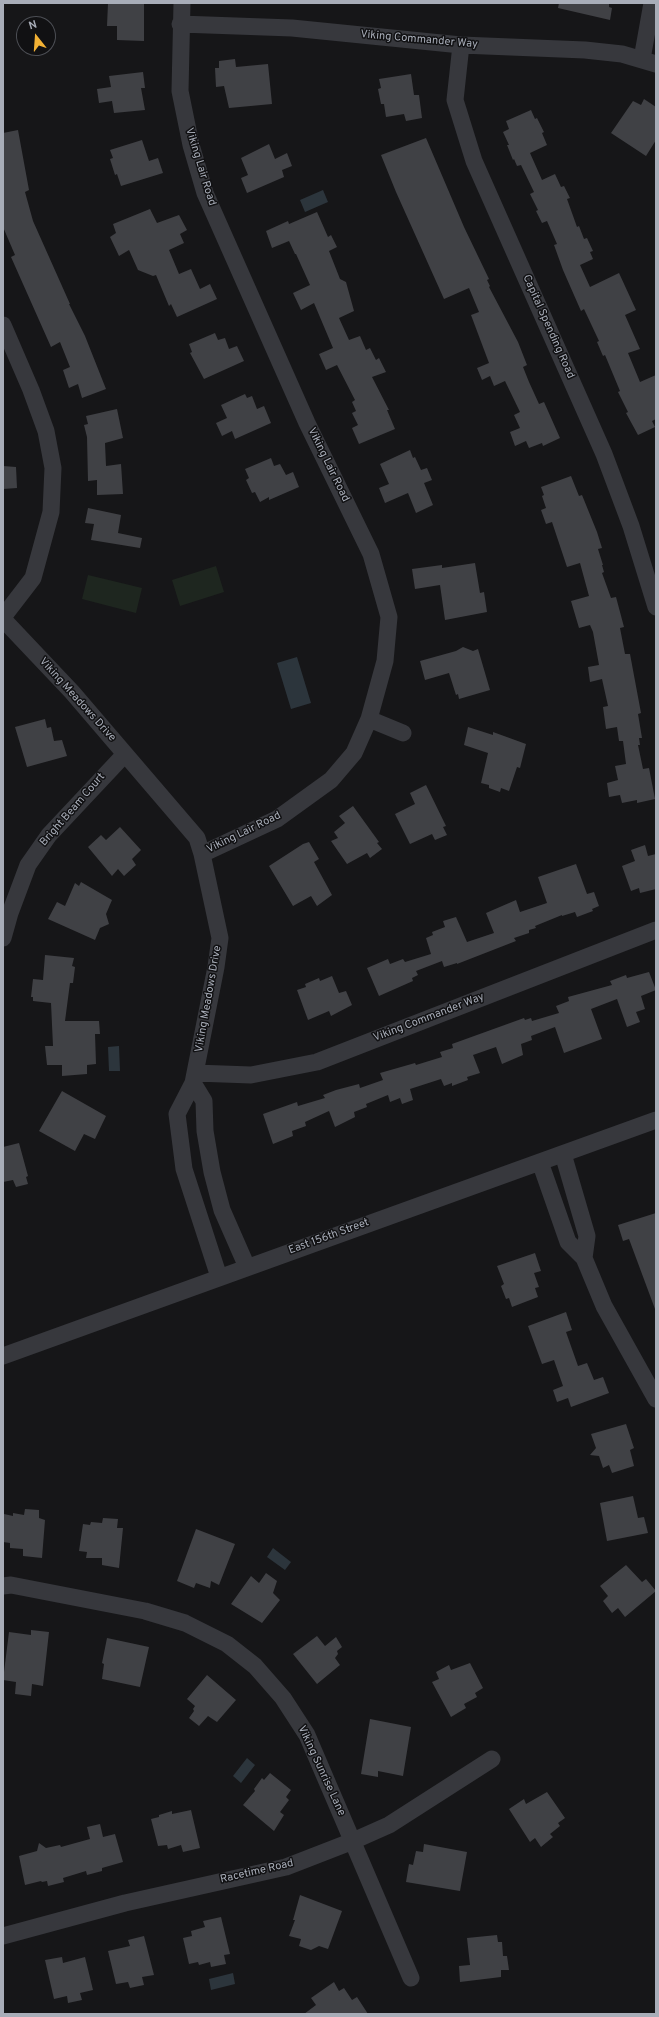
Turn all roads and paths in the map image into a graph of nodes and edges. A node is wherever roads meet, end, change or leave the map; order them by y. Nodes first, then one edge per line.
1 (182, 3) edge
2 (652, 3) edge
3 (180, 24) junction
4 (462, 45) junction
5 (649, 62) edge
6 (3, 325) edge
7 (656, 606) edge
8 (3, 618) edge
9 (369, 719) junction
10 (404, 733) dead end
11 (125, 754) junction
12 (202, 854) junction
13 (656, 930) edge
14 (3, 938) edge
15 (194, 1078) junction
16 (656, 1120) edge
17 (563, 1154) junction
18 (540, 1162) junction
19 (584, 1258) junction
20 (247, 1267) junction
21 (219, 1277) junction
22 (3, 1356) edge
23 (656, 1399) edge
24 (3, 1586) edge
25 (492, 1759) dead end
26 (353, 1841) junction
27 (3, 1936) edge
28 (410, 1978) dead end

1 - 3 street, Viking Lair Road
2 - 5 street
3 - 4 street, Viking Commander Way
3 - 9 street, Viking Lair Road
4 - 5 street, Viking Commander Way
4 - 7 street, Capital Spending Road
6 - 8 street
8 - 11 street, Viking Meadows Drive
9 - 10 street
9 - 12 street, Viking Lair Road
11 - 12 street, Viking Meadows Drive
11 - 14 street, Bright Beam Court
12 - 15 street, Viking Meadows Drive
13 - 15 street, Viking Commander Way
15 - 20 street
15 - 21 street, Viking Meadows Drive
16 - 17 street, East 156th Street
17 - 18 street, East 156th Street
17 - 19 street
18 - 19 street
18 - 20 street, East 156th Street
19 - 23 street
20 - 21 street, East 156th Street
21 - 22 street, East 156th Street
24 - 26 street, Viking Sunrise Lane
25 - 26 street, Racetime Road
26 - 27 street, Racetime Road
26 - 28 street, Viking Sunrise Lane

